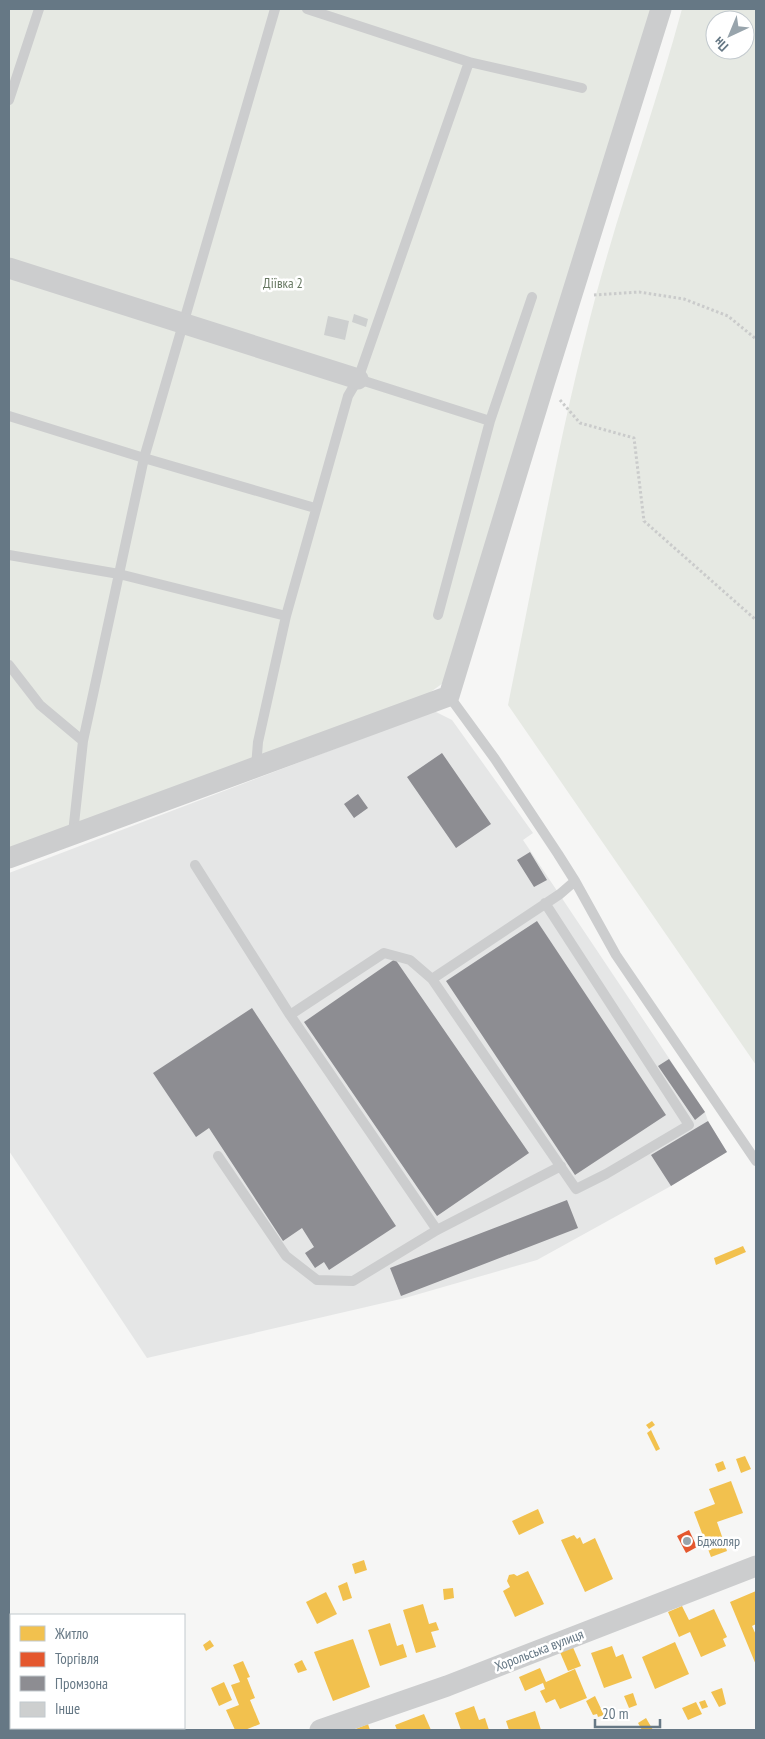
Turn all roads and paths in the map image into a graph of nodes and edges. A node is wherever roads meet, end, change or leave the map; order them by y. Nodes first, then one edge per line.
1 (39, 9) edge
2 (275, 9) edge
3 (306, 9) edge
4 (661, 9) edge
5 (470, 62) junction
6 (582, 88) dead end
7 (9, 100) edge
8 (9, 268) edge
9 (572, 296) junction
10 (532, 297) dead end
11 (184, 323) junction
12 (756, 339) edge
13 (358, 379) junction
14 (544, 384) junction
15 (9, 416) edge
16 (490, 420) junction
17 (144, 458) junction
18 (315, 508) junction
19 (9, 555) edge
20 (119, 574) junction
21 (438, 615) dead end
22 (286, 616) junction
23 (756, 620) edge
24 (9, 665) edge
25 (449, 696) junction
26 (83, 741) junction
27 (256, 766) junction
28 (73, 833) junction
29 (9, 858) edge
30 (195, 865) dead end
31 (575, 881) junction
32 (545, 903) junction
33 (432, 979) junction
34 (290, 1014) junction
35 (218, 1156) dead end
36 (756, 1161) edge
37 (561, 1166) junction
38 (437, 1230) junction
39 (756, 1566) edge
40 (320, 1730) edge

1 - 7 lane
2 - 11 lane
3 - 5 lane
4 - 9 street
5 - 6 lane
5 - 13 lane
8 - 11 street
9 - 12 path
9 - 14 street
10 - 16 lane
11 - 13 street
11 - 17 lane
13 - 16 lane
13 - 18 lane
14 - 23 path
14 - 25 street
15 - 17 lane
16 - 21 lane
17 - 18 lane
17 - 20 lane
18 - 22 lane
19 - 20 lane
20 - 22 lane
20 - 26 lane
22 - 27 lane
24 - 26 lane
25 - 27 street
25 - 31 lane
26 - 28 lane
27 - 28 street
28 - 29 street
30 - 34 lane
31 - 32 lane
31 - 36 lane
32 - 33 lane
32 - 37 lane
33 - 34 lane
33 - 37 lane
34 - 38 lane
35 - 38 lane
37 - 38 lane
39 - 40 street, Хорольська вулиця

